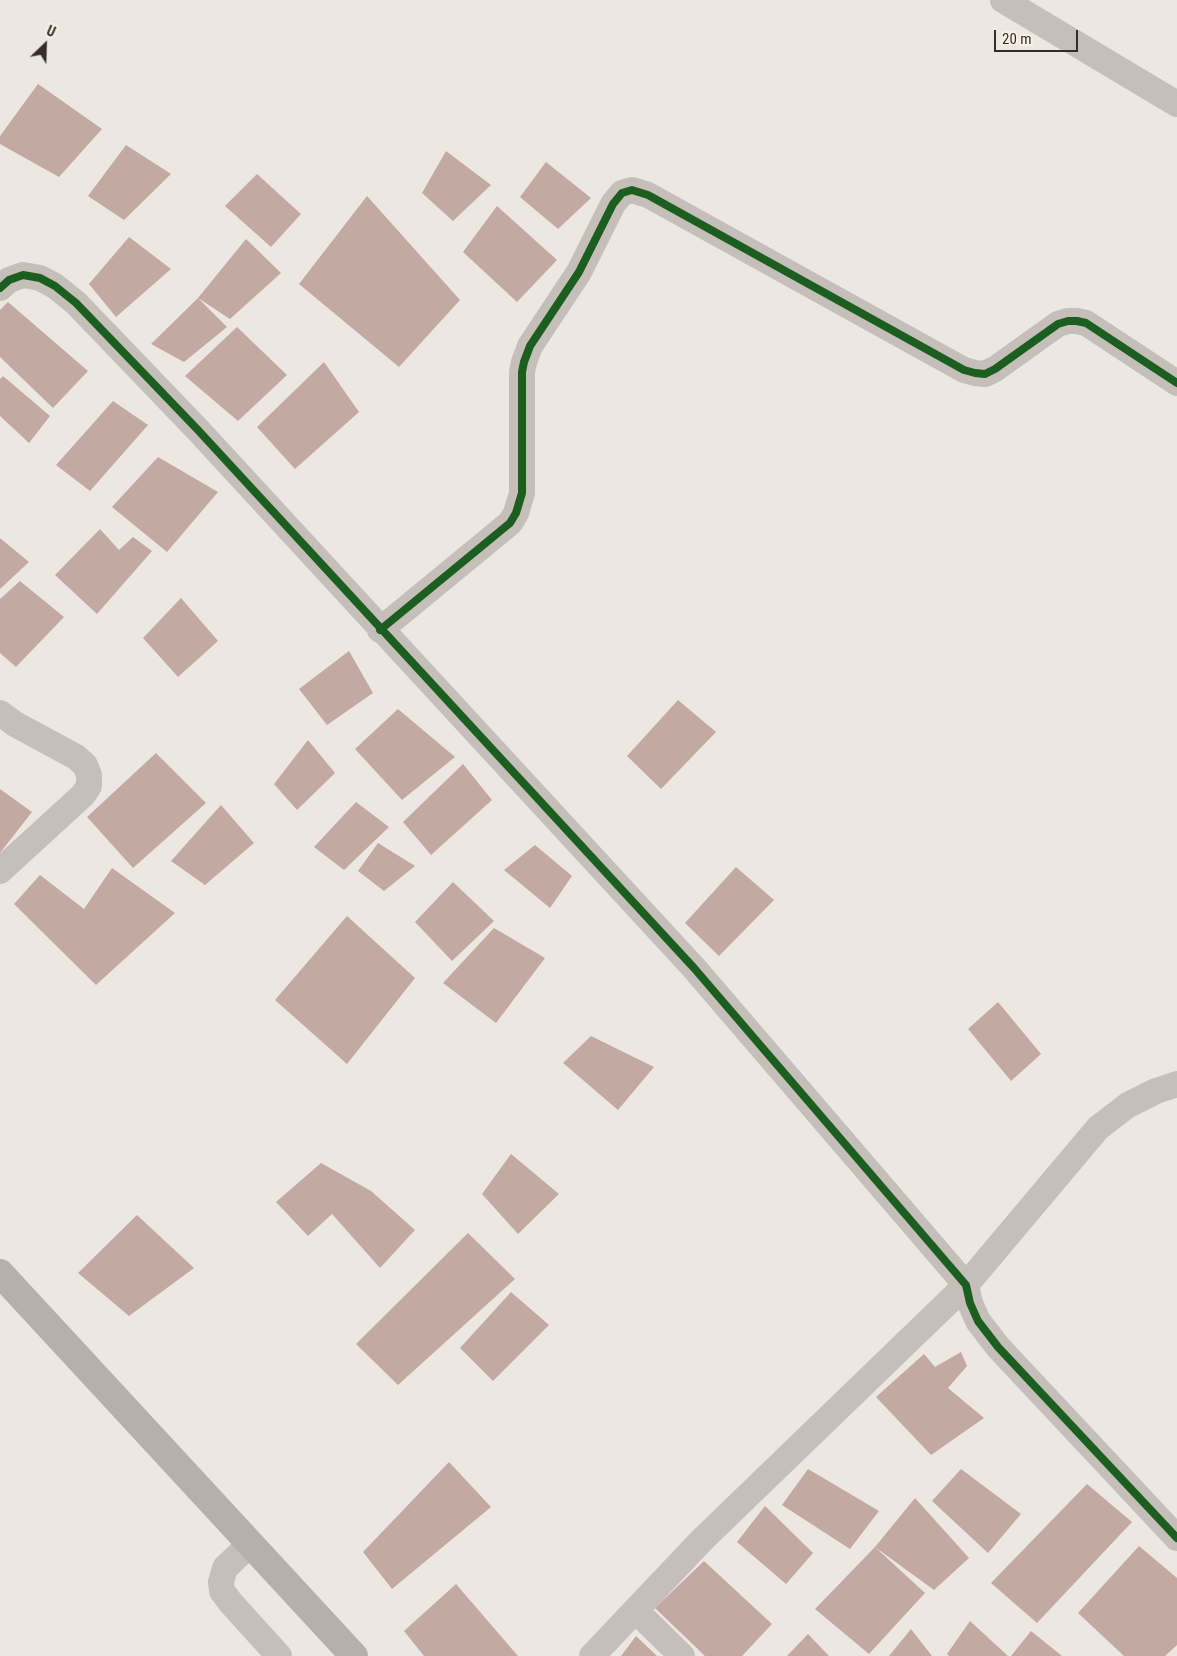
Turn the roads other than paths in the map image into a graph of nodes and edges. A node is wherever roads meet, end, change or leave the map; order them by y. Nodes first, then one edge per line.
1 (1003, 0) edge
2 (1177, 104) edge
3 (0, 288) edge
4 (1177, 383) edge
5 (380, 630) junction
6 (0, 713) edge
7 (0, 871) edge
8 (1177, 1084) edge
9 (0, 1274) edge
10 (966, 1285) junction
11 (1177, 1538) edge
12 (250, 1544) junction
13 (636, 1611) junction
14 (279, 1656) edge
15 (354, 1656) edge
16 (592, 1656) edge
17 (682, 1656) edge

1 - 2 street
3 - 5 street
4 - 5 street
5 - 10 street
6 - 7 street
8 - 10 street
9 - 12 main road
10 - 11 street
10 - 13 street
12 - 14 street
12 - 15 main road
13 - 16 street
13 - 17 street

